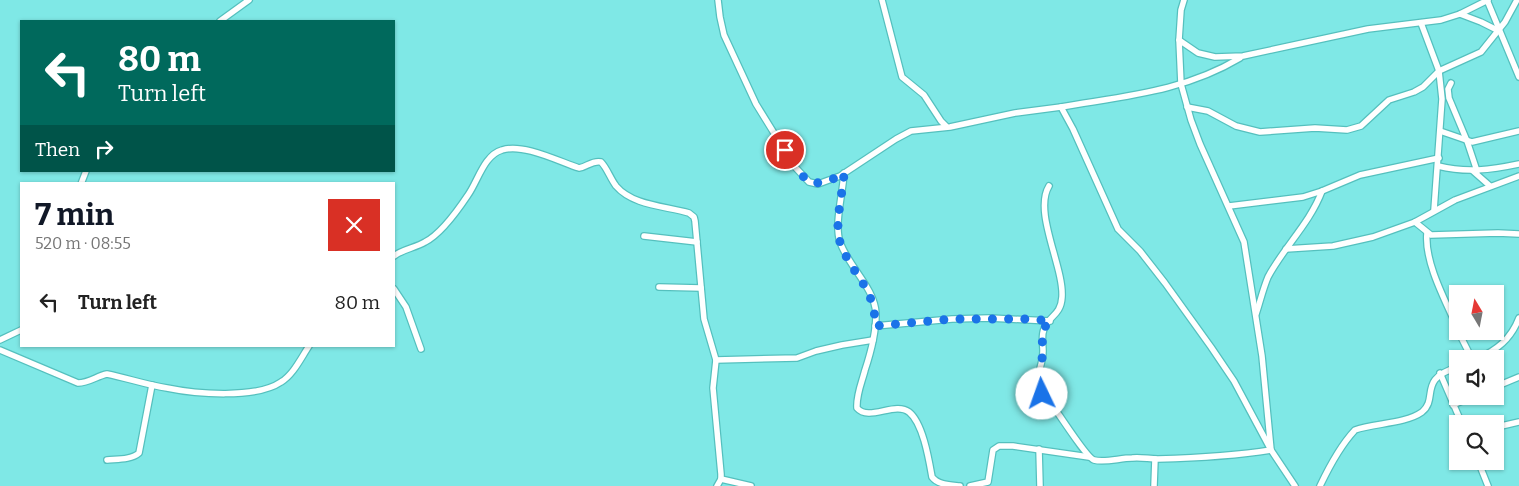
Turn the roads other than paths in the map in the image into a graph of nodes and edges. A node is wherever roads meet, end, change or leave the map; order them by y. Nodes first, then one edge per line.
1 (249, 0) edge
2 (718, 0) edge
3 (882, 0) edge
4 (1184, 0) edge
5 (1488, 0) edge
6 (1516, 0) edge
7 (1460, 14) junction
8 (221, 20) edge
9 (1421, 23) junction
10 (1499, 31) junction
11 (1179, 40) junction
12 (1242, 56) junction
13 (1439, 71) junction
14 (1519, 77) edge
15 (1451, 83) dead end
16 (1181, 84) junction
17 (1061, 107) junction
18 (1187, 107) junction
19 (946, 126) junction
20 (1440, 131) junction
21 (1519, 131) edge
22 (1467, 141) junction
23 (1438, 158) junction
24 (1519, 164) edge
25 (1438, 166) junction
26 (1475, 171) junction
27 (844, 173) junction
28 (1519, 176) edge
29 (1049, 186) dead end
30 (1490, 186) junction
31 (1322, 191) junction
32 (1229, 206) junction
33 (1434, 210) junction
34 (1415, 222) junction
35 (1427, 233) junction
36 (1519, 234) edge
37 (644, 236) dead end
38 (697, 242) junction
39 (1286, 250) junction
40 (395, 256) edge
41 (659, 287) dead end
42 (701, 288) junction
43 (395, 290) edge
44 (1449, 309) edge
45 (1255, 316) junction
46 (1519, 318) edge
47 (1050, 321) junction
48 (875, 326) junction
49 (20, 330) edge
50 (0, 340) edge
51 (873, 340) junction
52 (308, 347) edge
53 (421, 349) dead end
54 (0, 350) edge
55 (1492, 350) edge
56 (716, 360) junction
57 (1449, 370) edge
58 (1440, 373) junction
59 (1519, 377) edge
60 (1504, 383) edge
61 (152, 385) junction
62 (1449, 394) edge
63 (1519, 422) edge
64 (1504, 425) edge
65 (1039, 449) junction
66 (1272, 450) junction
67 (1089, 457) junction
68 (1155, 459) junction
69 (107, 460) dead end
70 (1482, 470) edge
71 (720, 479) junction
72 (936, 484) edge
73 (988, 484) edge
74 (717, 486) edge
75 (751, 486) edge
76 (960, 486) edge
77 (970, 486) edge
78 (1040, 486) edge
79 (1154, 486) edge
80 (1296, 486) edge
81 (1320, 486) edge
82 (1488, 486) edge

1 - 8 street
2 - 27 street
3 - 19 street
4 - 11 street
5 - 7 street
5 - 10 street
6 - 10 street
7 - 9 street
7 - 10 street
9 - 12 street
9 - 13 street
10 - 13 street
10 - 14 street
11 - 12 street
11 - 16 street
12 - 16 street
13 - 18 street
13 - 20 street
15 - 22 street
16 - 17 street
16 - 18 street
17 - 19 street
17 - 66 street
18 - 32 street
19 - 27 street
20 - 22 street
20 - 23 street
21 - 22 street
22 - 26 street
23 - 25 street
23 - 31 street
24 - 26 street
25 - 26 street
25 - 33 street
26 - 30 street
27 - 48 street
28 - 30 street
29 - 47 street
30 - 33 street
31 - 32 street
31 - 39 street
32 - 45 street
33 - 34 street
34 - 35 street
34 - 39 street
35 - 36 street
35 - 44 street
37 - 38 street
38 - 40 street
38 - 42 street
39 - 45 street
41 - 42 street
42 - 56 street
43 - 53 street
45 - 66 street
46 - 55 street
47 - 48 street
47 - 67 street
48 - 51 street
49 - 50 street
51 - 56 street
51 - 72 street
52 - 61 street
54 - 61 street
56 - 71 street
57 - 58 street
58 - 62 street
58 - 81 street
59 - 60 street
61 - 69 street
63 - 64 street
65 - 67 street
65 - 73 street
65 - 78 street
66 - 68 street
66 - 80 street
67 - 68 street
68 - 79 street
70 - 82 street
71 - 74 street
71 - 75 street
72 - 76 street
73 - 77 street

